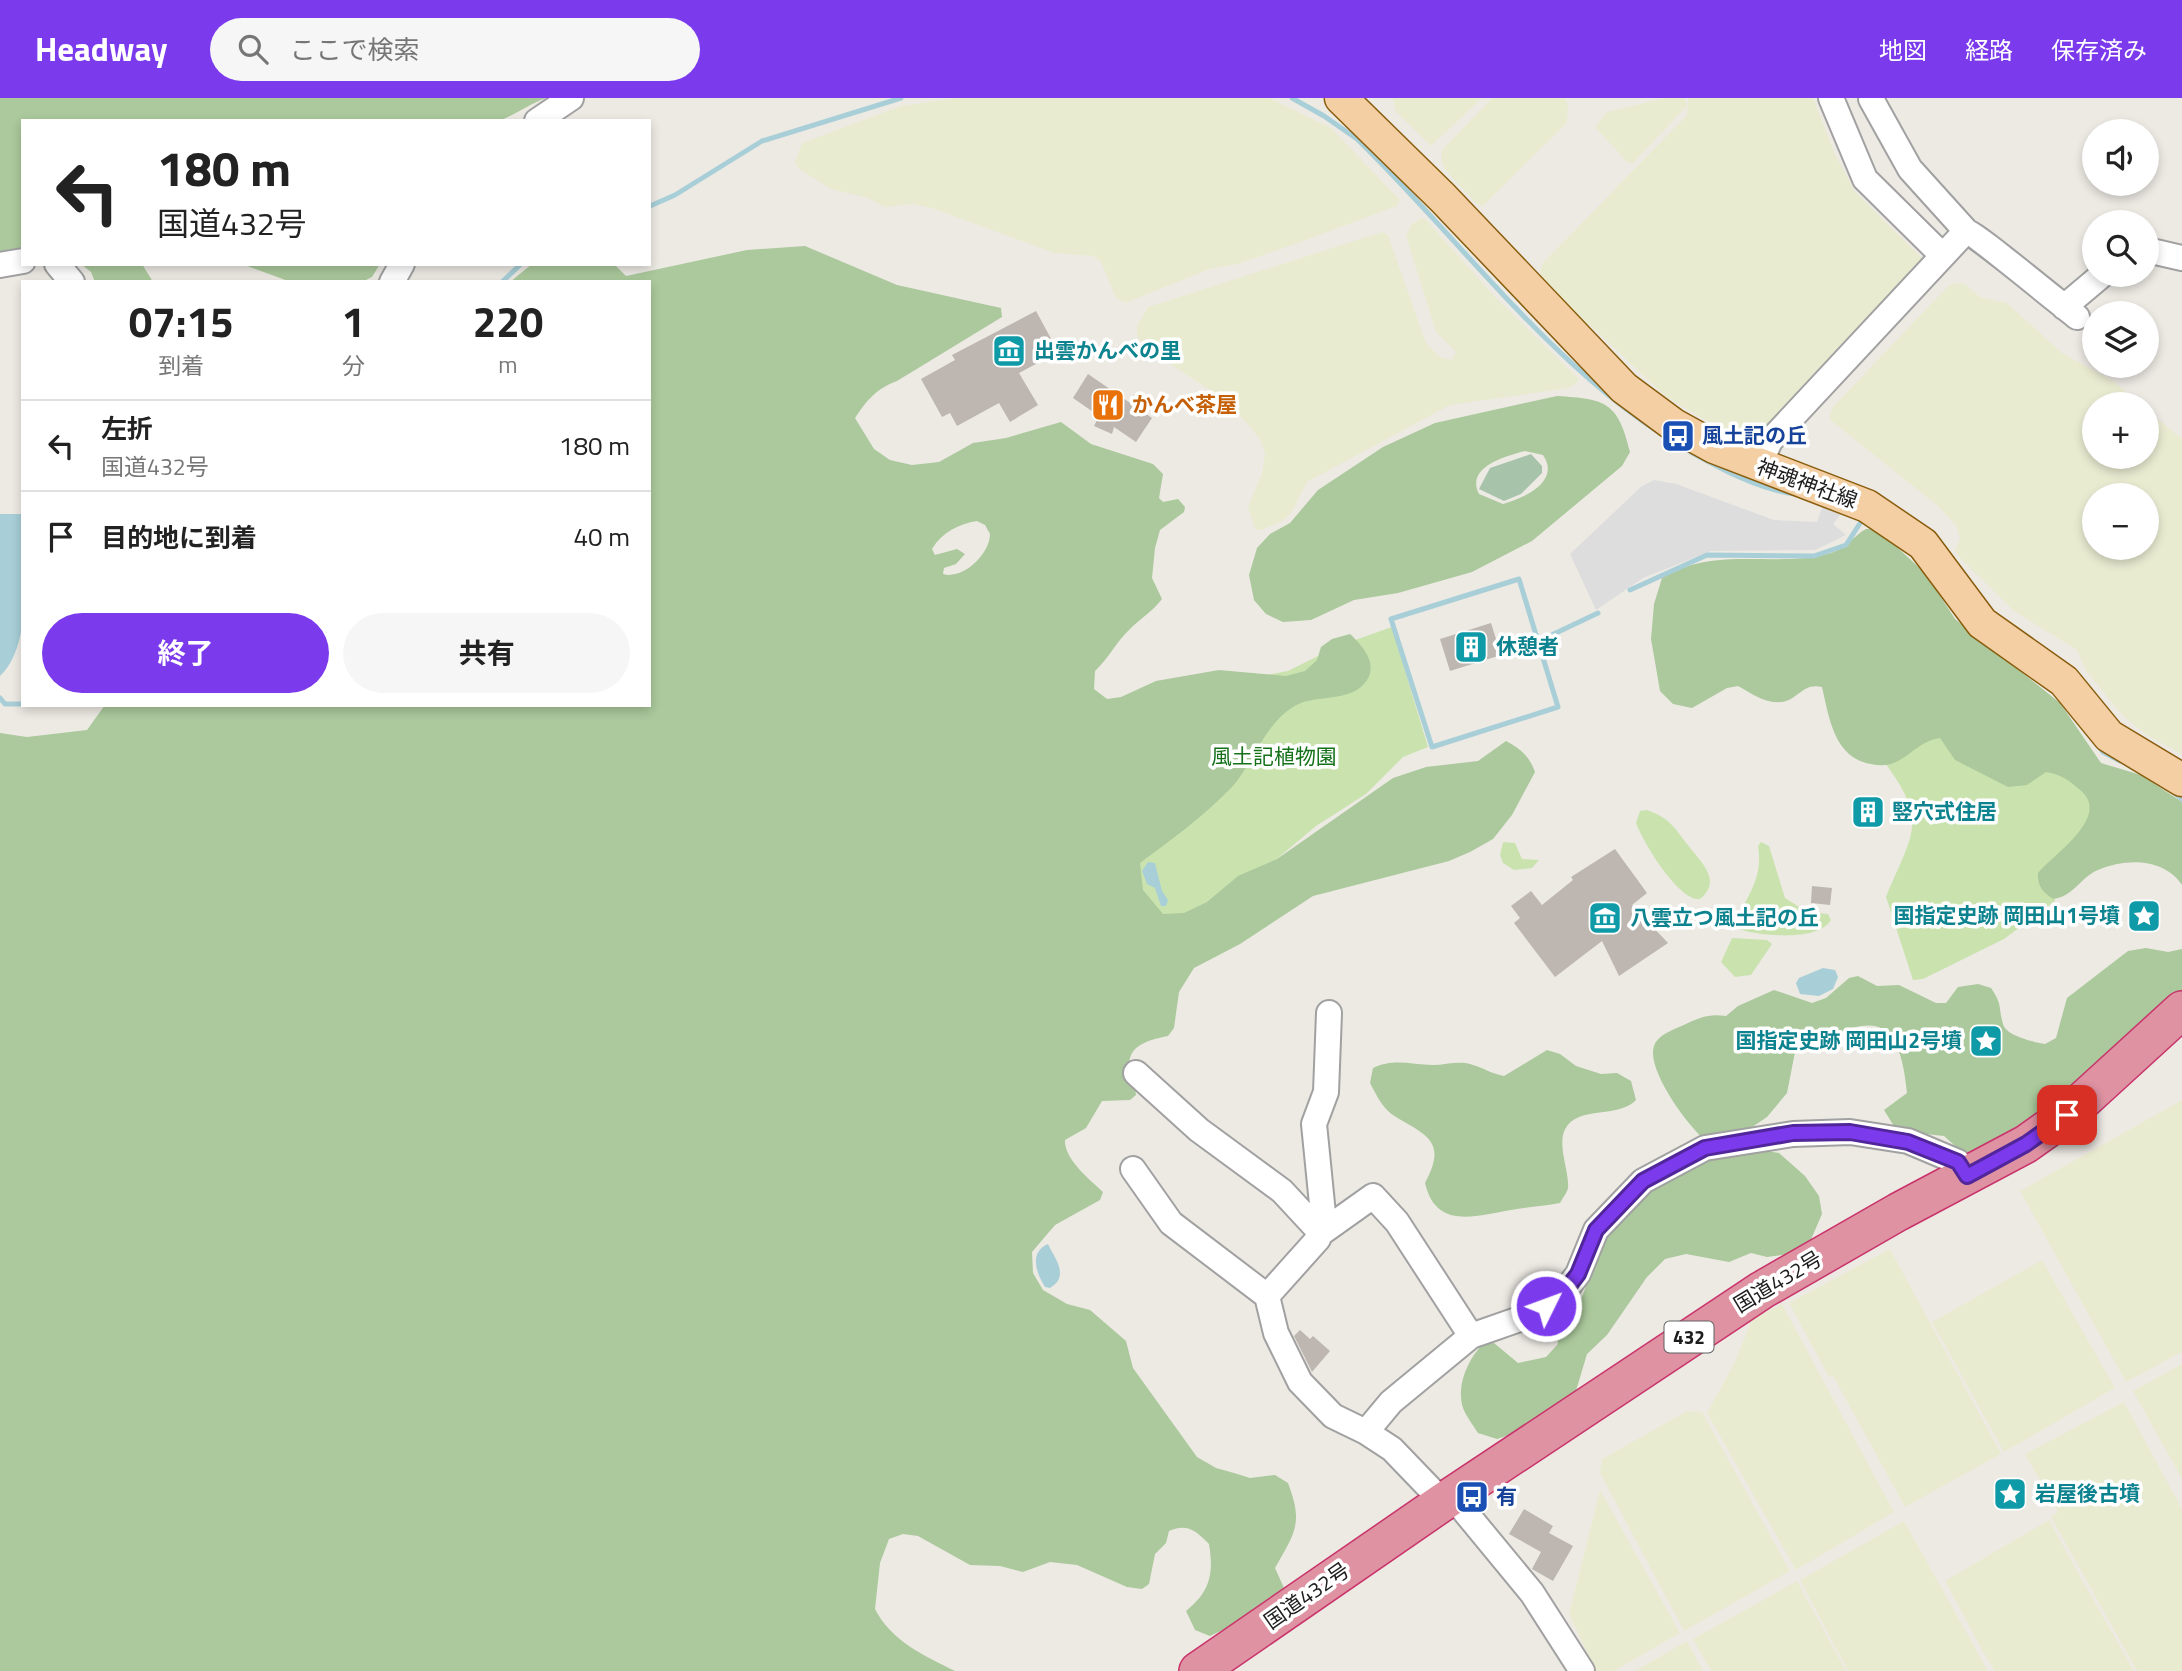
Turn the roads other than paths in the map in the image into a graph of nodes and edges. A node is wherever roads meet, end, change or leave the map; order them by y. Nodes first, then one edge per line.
1 (571, 98) edge
2 (1341, 98) edge
3 (1867, 98) edge
4 (1836, 99) edge
5 (540, 119) edge
6 (1966, 231) junction
7 (2159, 253) edge
8 (1941, 254) junction
9 (2182, 258) edge
10 (21, 261) edge
11 (0, 265) edge
12 (59, 266) edge
13 (70, 280) edge
14 (2092, 287) edge
15 (1759, 466) junction
16 (2182, 780) edge
17 (2182, 1010) edge
18 (1329, 1013) dead end
19 (1136, 1073) dead end
20 (1133, 1169) dead end
21 (1967, 1176) junction
22 (1321, 1233) junction
23 (1267, 1296) junction
24 (1471, 1336) junction
25 (1366, 1432) junction
26 (1448, 1499) junction
27 (1219, 1665) edge
28 (1582, 1671) edge

1 - 5 street
2 - 15 main road, 神魂神社線
3 - 6 street
4 - 8 street
6 - 8 street
6 - 14 street
7 - 9 street
8 - 15 street
10 - 11 street
12 - 13 street
15 - 16 main road, 神魂神社線
17 - 21 highway, 国道432号 / 432
18 - 22 street
19 - 22 street
20 - 23 street
21 - 24 street
21 - 26 highway, 国道432号 / 432
22 - 23 street
22 - 24 street
23 - 25 street
24 - 25 street
25 - 26 street
26 - 27 highway, 国道432号 / 432
26 - 28 street

